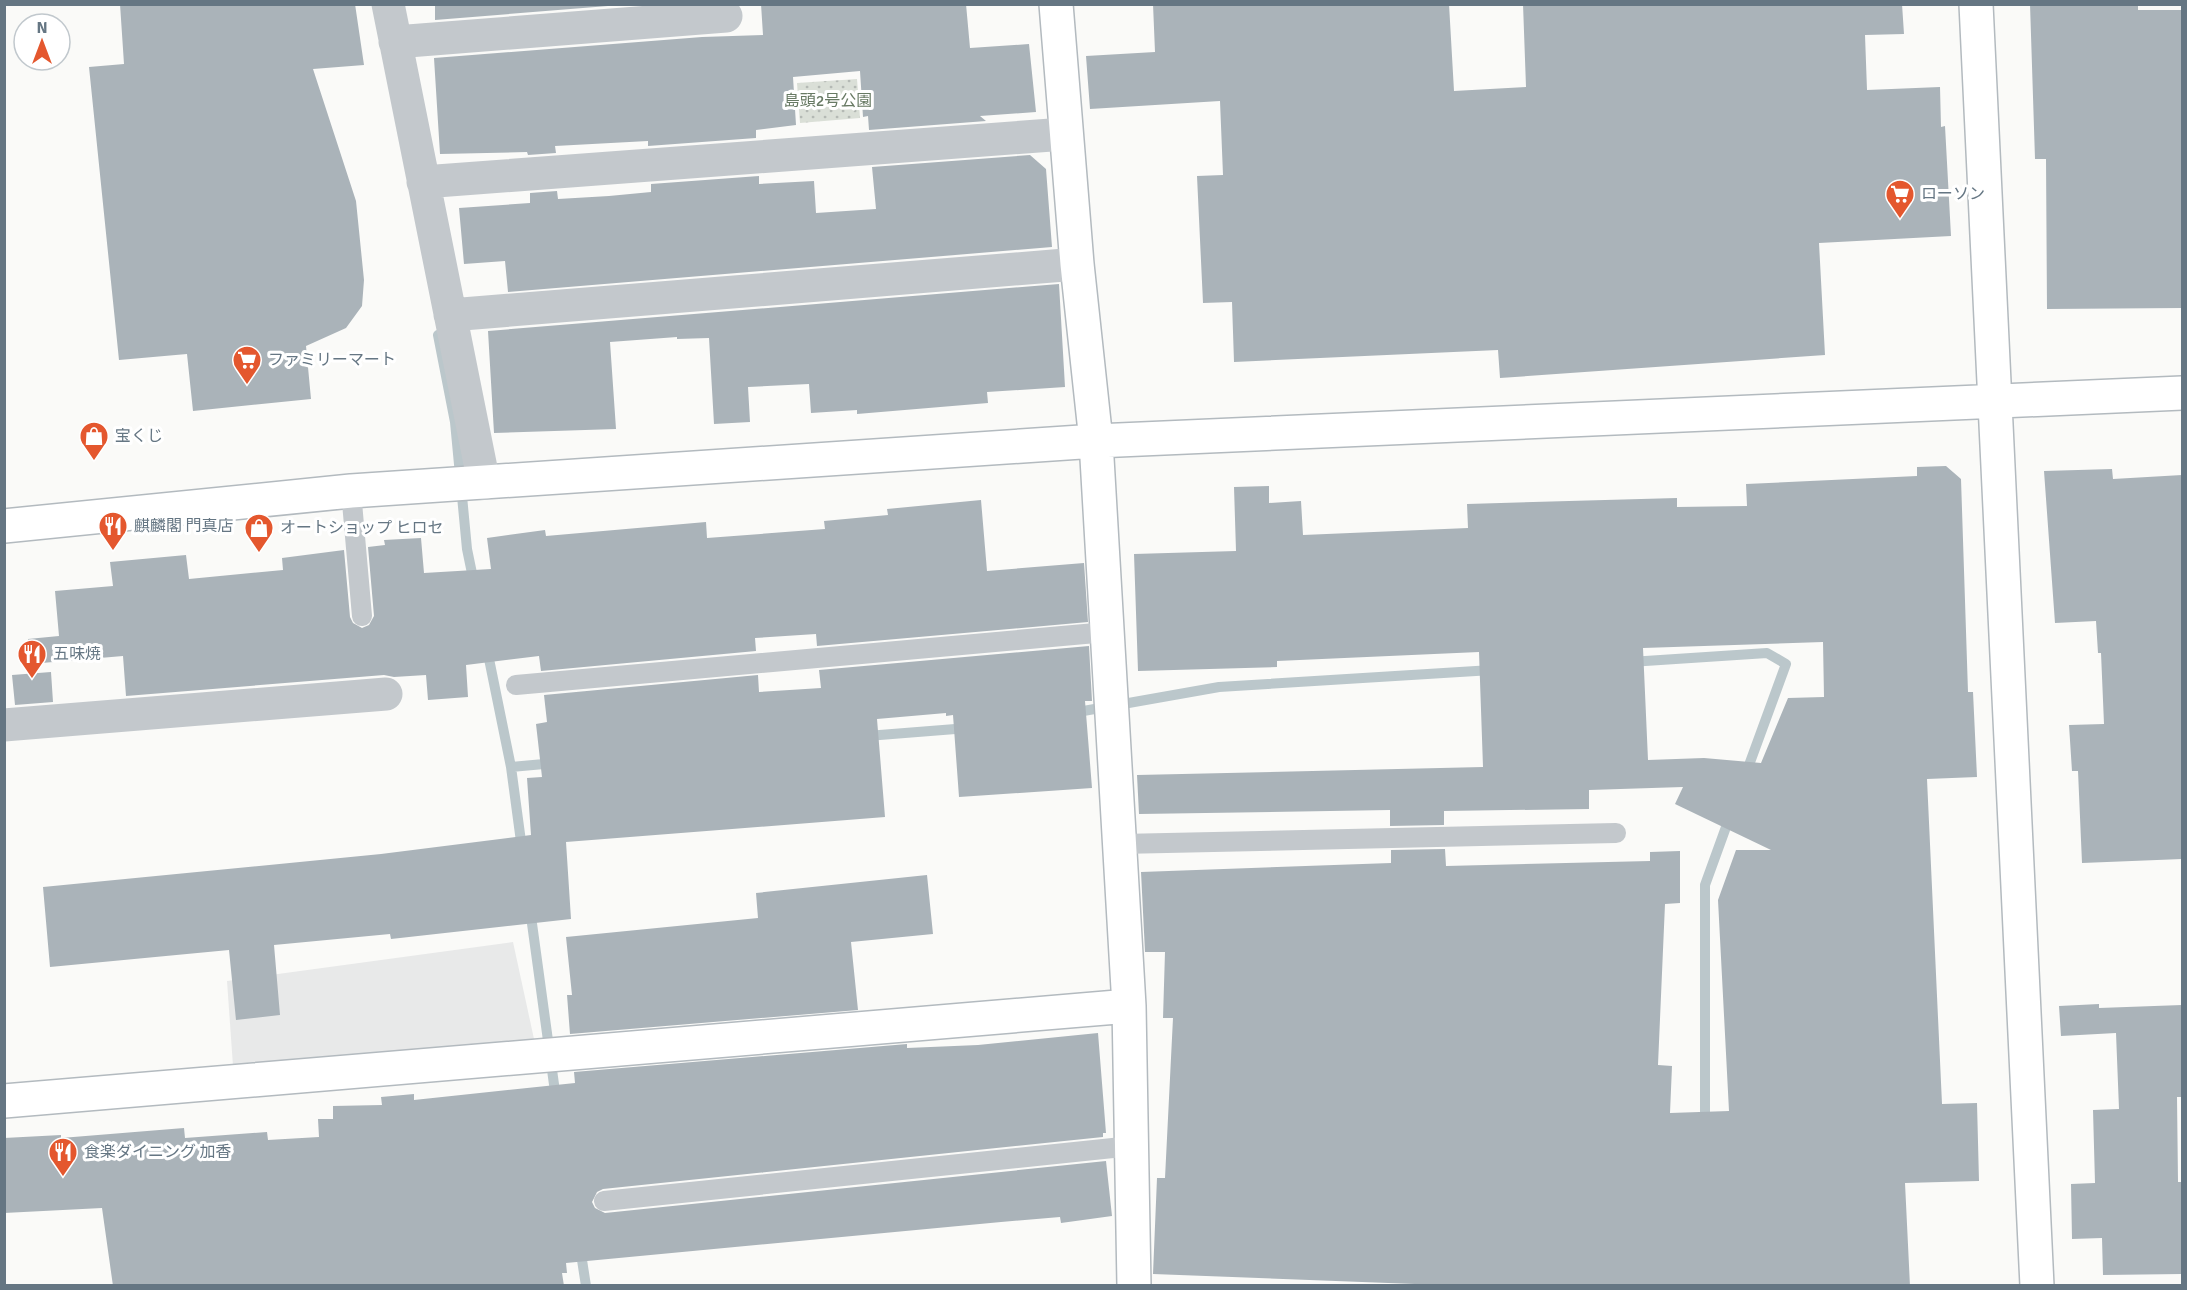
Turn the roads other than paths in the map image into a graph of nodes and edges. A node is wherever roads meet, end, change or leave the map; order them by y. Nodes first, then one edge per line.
1 (388, 4) edge
2 (1056, 4) edge
3 (1976, 4) edge
4 (726, 16) dead end
5 (395, 42) junction
6 (1065, 134) junction
7 (423, 182) junction
8 (1077, 264) junction
9 (450, 315) junction
10 (2182, 393) edge
11 (1996, 402) junction
12 (1096, 441) junction
13 (466, 484) junction
14 (351, 491) junction
15 (4, 526) edge
16 (362, 616) dead end
17 (1107, 632) junction
18 (516, 685) dead end
19 (386, 694) dead end
20 (4, 725) edge
21 (1616, 833) dead end
22 (1120, 844) junction
23 (1129, 1006) junction
24 (4, 1101) edge
25 (1132, 1146) junction
26 (604, 1201) dead end
27 (1134, 1286) edge
28 (2037, 1286) edge

1 - 5 street
2 - 6 street
3 - 11 street
4 - 5 street
5 - 7 street
6 - 7 street
6 - 8 street
7 - 9 street
8 - 9 street
8 - 12 street
9 - 13 street
10 - 11 street
11 - 12 street
11 - 28 street
12 - 13 street
12 - 17 street
13 - 14 street
14 - 15 street
14 - 16 lane
17 - 18 lane
17 - 22 street
19 - 20 street
21 - 22 lane
22 - 23 street
23 - 24 street
23 - 25 street
25 - 26 lane
25 - 27 street

